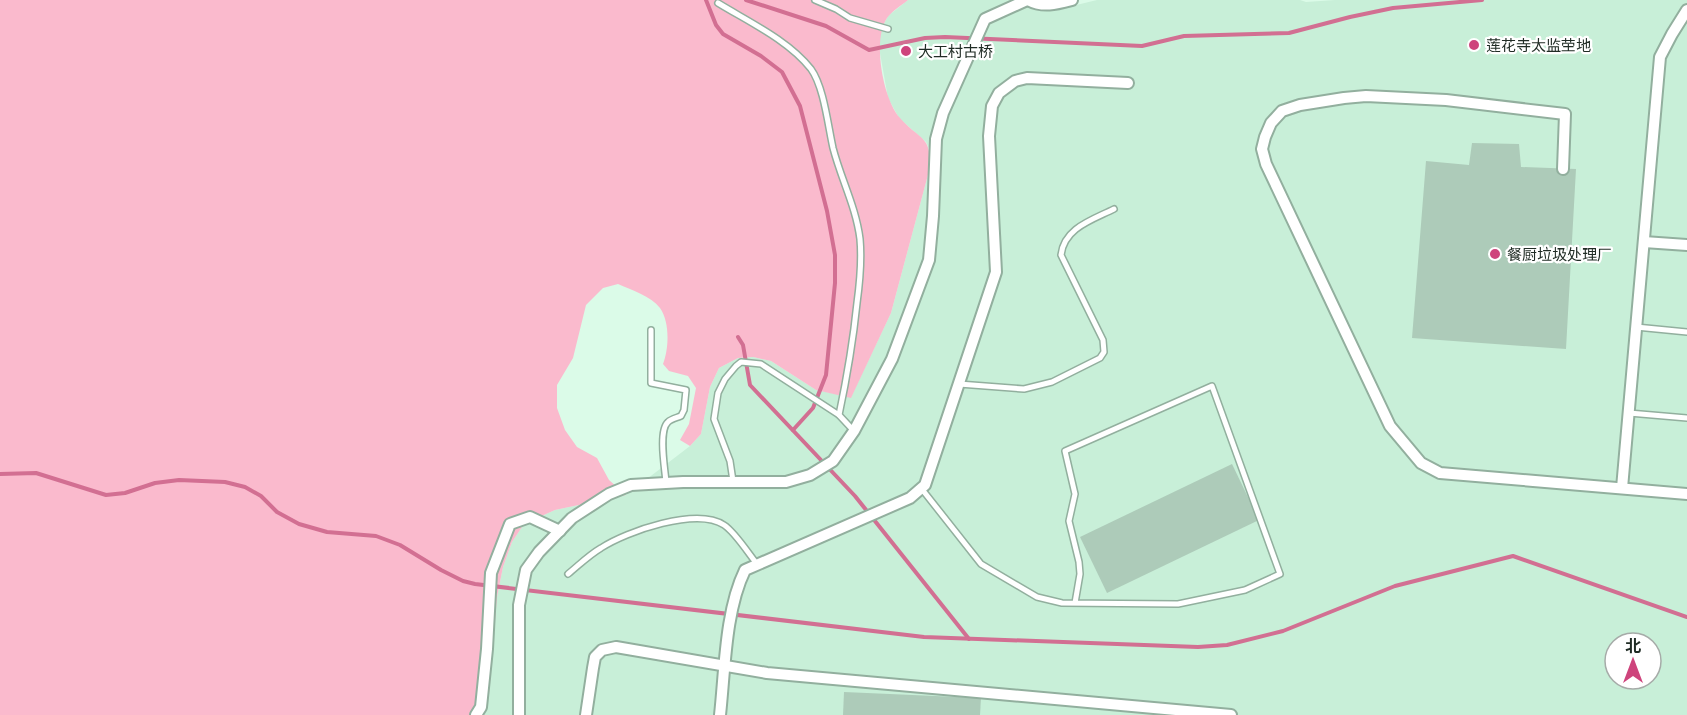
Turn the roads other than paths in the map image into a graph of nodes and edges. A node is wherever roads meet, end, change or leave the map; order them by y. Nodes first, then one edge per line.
1 (815, 0) edge
2 (1028, 0) edge
3 (1072, 0) edge
4 (718, 3) dead end
5 (1687, 10) edge
6 (888, 29) dead end
7 (1128, 83) dead end
8 (1563, 169) dead end
9 (1114, 209) dead end
10 (1644, 242) junction
11 (1687, 245) edge
12 (1636, 327) junction
13 (651, 330) dead end
14 (1687, 332) edge
15 (959, 384) junction
16 (1629, 413) junction
17 (839, 415) junction
18 (1687, 418) edge
19 (854, 431) junction
20 (732, 481) junction
21 (666, 483) junction
22 (921, 488) junction
23 (1622, 488) junction
24 (1687, 494) edge
25 (560, 531) junction
26 (757, 565) junction
27 (568, 574) dead end
28 (1075, 603) junction
29 (725, 666) junction
30 (476, 715) edge
31 (519, 715) edge
32 (586, 715) edge
33 (720, 715) edge
34 (1231, 715) edge

1 - 6 lane
2 - 3 street
2 - 19 street
4 - 17 lane
5 - 10 street
7 - 15 street
8 - 23 street
9 - 15 lane
10 - 11 street
10 - 12 street
12 - 14 lane
12 - 16 street
13 - 21 lane
15 - 22 street
16 - 18 lane
16 - 23 street
17 - 19 lane
17 - 20 lane
19 - 20 street
20 - 21 street
21 - 25 street
22 - 26 street
22 - 28 lane
23 - 24 street
25 - 30 street
25 - 31 street
26 - 27 lane
26 - 29 street
28 - 28 lane
29 - 32 street
29 - 33 street
29 - 34 street

